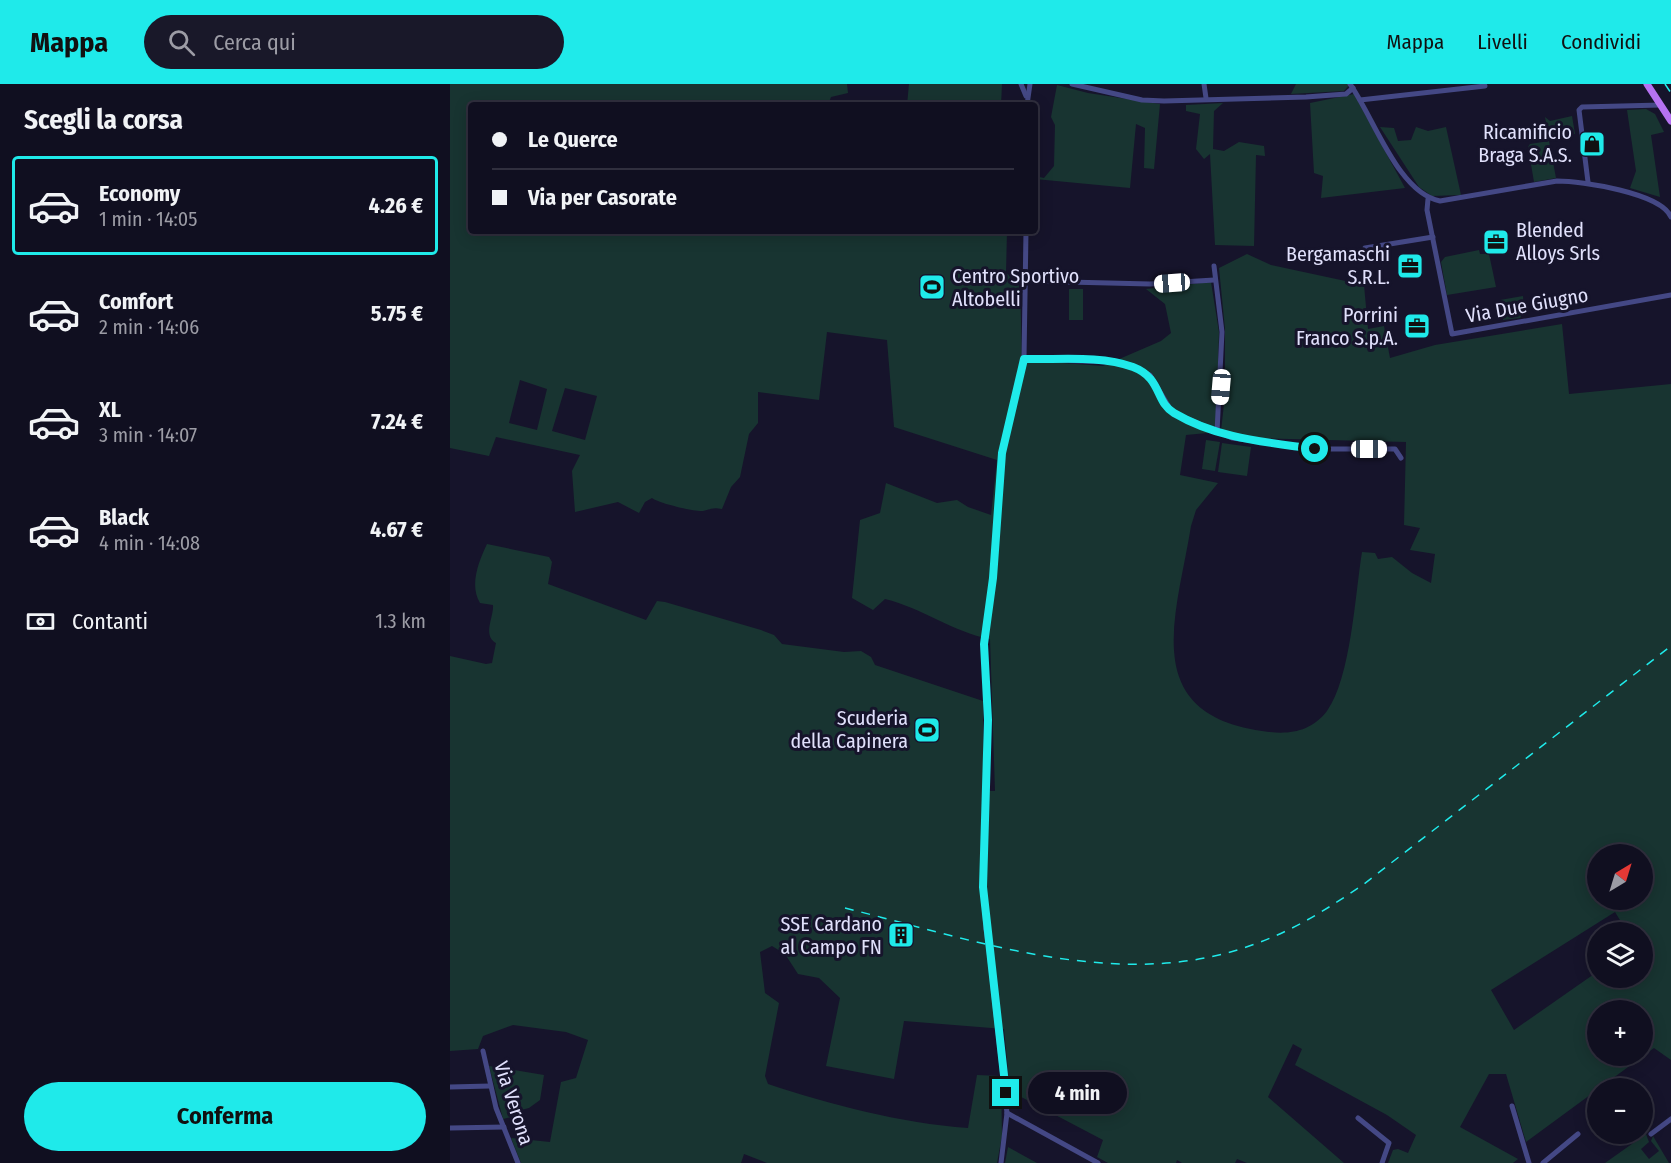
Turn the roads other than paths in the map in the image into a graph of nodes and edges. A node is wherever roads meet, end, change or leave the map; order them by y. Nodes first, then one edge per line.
1 (1021, 84) edge
2 (1030, 84) edge
3 (1072, 84) edge
4 (1204, 84) edge
5 (1647, 84) edge
6 (1352, 86) edge
7 (1485, 86) dead end
8 (1206, 98) junction
9 (1360, 100) junction
10 (1027, 102) edge
11 (1661, 105) junction
12 (1671, 121) edge
13 (1588, 182) junction
14 (1428, 199) junction
15 (1671, 217) edge
16 (1026, 234) edge
17 (1433, 237) junction
18 (1365, 248) dead end
19 (1214, 266) dead end
20 (1214, 280) junction
21 (1026, 281) junction
22 (1671, 295) edge
23 (1024, 359) junction
24 (1217, 432) junction
25 (1401, 458) dead end
26 (483, 1051) dead end
27 (490, 1086) junction
28 (450, 1087) edge
29 (1512, 1106) dead end
30 (1007, 1113) junction
31 (1358, 1118) dead end
32 (1671, 1119) edge
33 (504, 1127) junction
34 (450, 1128) edge
35 (1653, 1132) edge
36 (1578, 1134) dead end
37 (518, 1163) edge
38 (1002, 1163) edge
39 (1098, 1163) edge
40 (1382, 1163) edge
41 (1529, 1163) edge
42 (1543, 1163) edge

1 - 10 street
2 - 10 street
3 - 8 street
4 - 8 street
5 - 11 main road
6 - 8 street
6 - 9 street
7 - 9 street
9 - 14 street
11 - 12 main road
11 - 13 street
13 - 14 street
13 - 15 street
14 - 17 street, Via Due Giugno
16 - 21 street
17 - 18 street
17 - 22 street, Via Due Giugno
19 - 20 street
20 - 21 street
20 - 24 street
21 - 23 street
23 - 24 street
23 - 30 street, bridge
24 - 25 street
26 - 27 street, Via Verona
27 - 28 street
27 - 33 street, Via Verona
29 - 41 street
30 - 38 street
30 - 39 street
31 - 40 street
32 - 35 street
33 - 34 street
33 - 37 street, Via Verona
36 - 42 street

